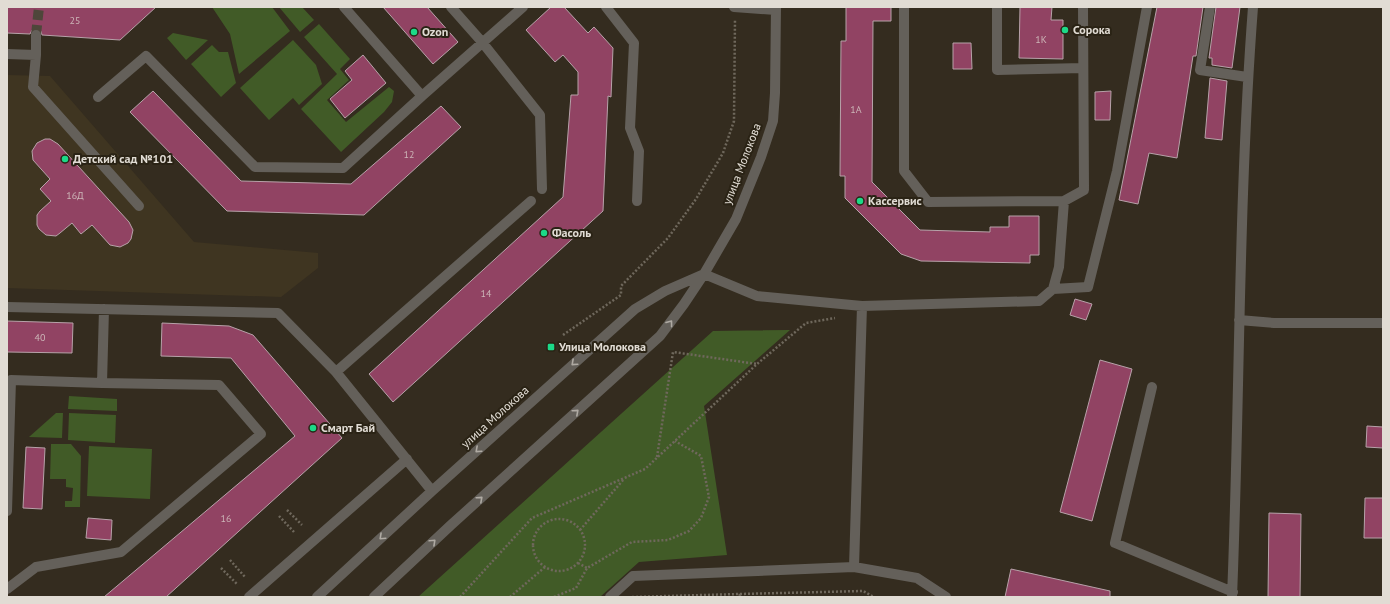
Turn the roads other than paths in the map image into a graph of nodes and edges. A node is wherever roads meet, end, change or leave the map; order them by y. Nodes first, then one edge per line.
1 (344, 7) edge
2 (451, 7) edge
3 (523, 7) edge
4 (606, 7) edge
5 (734, 7) edge
6 (904, 7) edge
7 (997, 7) edge
8 (1083, 7) edge
9 (1147, 7) edge
10 (1210, 7) edge
11 (1253, 7) edge
12 (776, 8) edge
13 (36, 35) tunnel mouth
14 (482, 42) junction
15 (7, 54) edge
16 (36, 55) junction
17 (1084, 68) junction
18 (1247, 77) junction
19 (422, 96) junction
20 (98, 97) dead end
21 (542, 189) dead end
22 (531, 201) dead end
23 (637, 201) dead end
24 (1064, 201) junction
25 (139, 206) dead end
26 (704, 274) junction
27 (1053, 289) junction
28 (862, 306) junction
29 (7, 307) edge
30 (104, 309) junction
31 (1239, 320) junction
32 (1383, 324) edge
33 (336, 372) junction
34 (102, 383) junction
35 (1152, 387) dead end
36 (407, 459) junction
37 (432, 491) junction
38 (7, 511) edge
39 (854, 567) junction
40 (7, 589) edge
41 (1232, 595) edge
42 (249, 597) edge
43 (317, 597) edge
44 (374, 597) edge
45 (610, 597) edge
46 (946, 597) edge

1 - 19 street
2 - 14 street
3 - 14 street
4 - 23 street
5 - 12 street
6 - 24 street
7 - 17 street
8 - 17 street
9 - 27 street
10 - 18 street
11 - 18 street
12 - 26 street, улица Молокова
13 - 16 street
14 - 19 street
14 - 21 street
15 - 16 street
16 - 25 street
17 - 24 street
18 - 31 street
19 - 20 street
22 - 33 street
24 - 27 street
26 - 28 street
26 -> 37 street, улица Молокова
44 -> 26 street, улица Молокова
27 - 28 street
28 - 39 street
29 - 30 street
30 - 33 street
30 - 34 street
31 - 32 street
31 - 41 street
33 - 36 street
34 - 38 street
34 - 40 street
35 - 41 street
36 - 37 street
36 - 42 street
37 -> 43 street, улица Молокова
39 - 45 street
39 - 46 street

